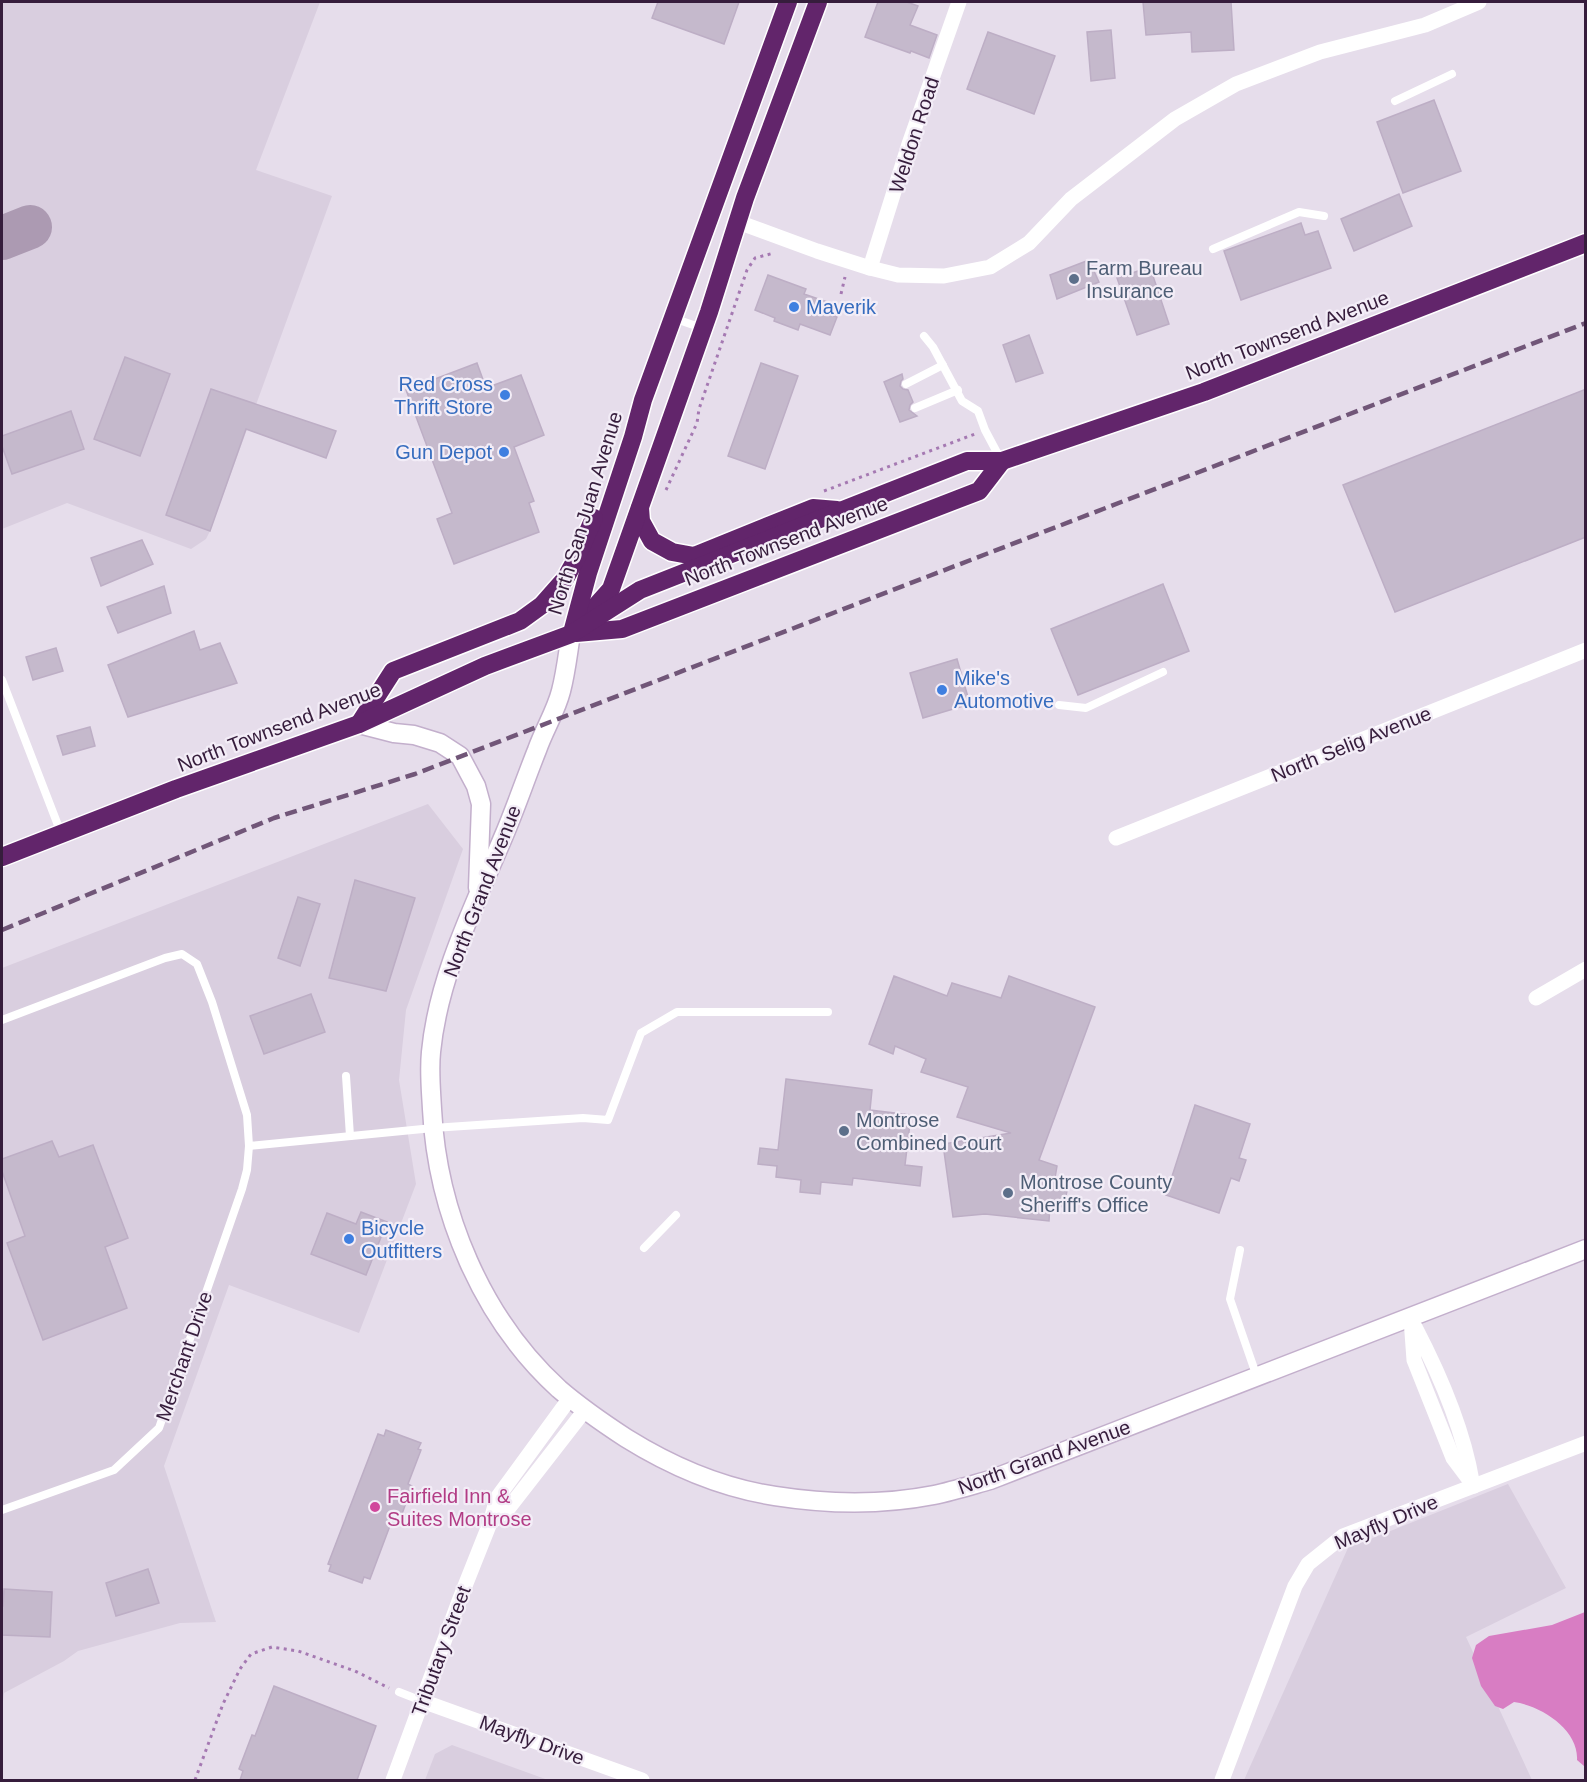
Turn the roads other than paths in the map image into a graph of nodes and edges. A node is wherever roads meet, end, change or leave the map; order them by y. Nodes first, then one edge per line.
1 (788, 2) edge
2 (818, 2) edge
3 (959, 2) edge
4 (1479, 2) edge
5 (1452, 74) dead end
6 (1395, 101) dead end
7 (1324, 216) dead end
8 (738, 222) junction
9 (1586, 243) edge
10 (1213, 249) dead end
11 (870, 268) junction
12 (672, 318) junction
13 (703, 329) junction
14 (924, 336) dead end
15 (943, 365) junction
16 (906, 384) dead end
17 (958, 390) junction
18 (643, 400) junction
19 (915, 408) dead end
20 (1002, 461) junction
21 (640, 507) junction
22 (842, 510) junction
23 (571, 634) junction
24 (1586, 651) edge
25 (1163, 672) dead end
26 (2, 680) edge
27 (1059, 705) dead end
28 (359, 724) junction
29 (61, 834) junction
30 (1116, 838) dead end
31 (2, 857) edge
32 (477, 896) junction
33 (1586, 969) edge
34 (1536, 998) dead end
35 (828, 1012) dead end
36 (2, 1020) edge
37 (346, 1076) dead end
38 (433, 1128) junction
39 (350, 1136) junction
40 (249, 1146) junction
41 (676, 1215) dead end
42 (644, 1248) dead end
43 (1586, 1249) edge
44 (1240, 1250) dead end
45 (1411, 1318) junction
46 (1257, 1377) junction
47 (578, 1404) junction
48 (1586, 1443) edge
49 (1474, 1486) junction
50 (2, 1510) edge
51 (399, 1692) road end
52 (422, 1701) junction
53 (393, 1780) edge
54 (642, 1780) edge
55 (1222, 1780) edge

1 - 12 highway, North San Juan Avenue
2 - 8 highway, North San Juan Avenue
3 - 11 street, Weldon Road
4 - 11 street
5 - 6 lane
7 - 10 lane
8 - 11 street
8 - 13 highway, North San Juan Avenue
9 - 20 highway, North Townsend Avenue
12 - 13 lane
12 - 18 highway, North San Juan Avenue
13 - 21 highway, North San Juan Avenue
14 - 15 lane
15 - 16 lane
15 - 17 lane
17 - 19 lane
17 - 20 lane
18 - 23 highway, North San Juan Avenue
18 - 28 highway
20 - 22 highway, North Townsend Avenue
20 - 23 highway, North Townsend Avenue
21 - 22 highway
21 - 23 highway, North San Juan Avenue
22 - 23 highway, North Townsend Avenue
23 - 28 highway, North Townsend Avenue
23 - 32 street, North Grand Avenue
24 - 30 street, North Selig Avenue
25 - 27 lane
26 - 29 lane
28 - 29 highway, North Townsend Avenue
28 - 32 street
29 - 31 highway, North Townsend Avenue
32 - 38 street, North Grand Avenue
33 - 34 street
35 - 38 lane
36 - 40 lane, Merchant Drive
37 - 39 lane
38 - 39 lane
38 - 47 street, North Grand Avenue
39 - 40 lane
40 - 50 lane, Merchant Drive
41 - 42 lane
43 - 45 street, North Grand Avenue
44 - 46 lane
45 - 46 street, North Grand Avenue
45 - 49 street
46 - 47 street, North Grand Avenue
47 - 52 street, Tributary Street
48 - 49 street, Mayfly Drive
49 - 55 street, Mayfly Drive
51 - 52 lane
52 - 53 street, Tributary Street
52 - 54 street, Mayfly Drive

